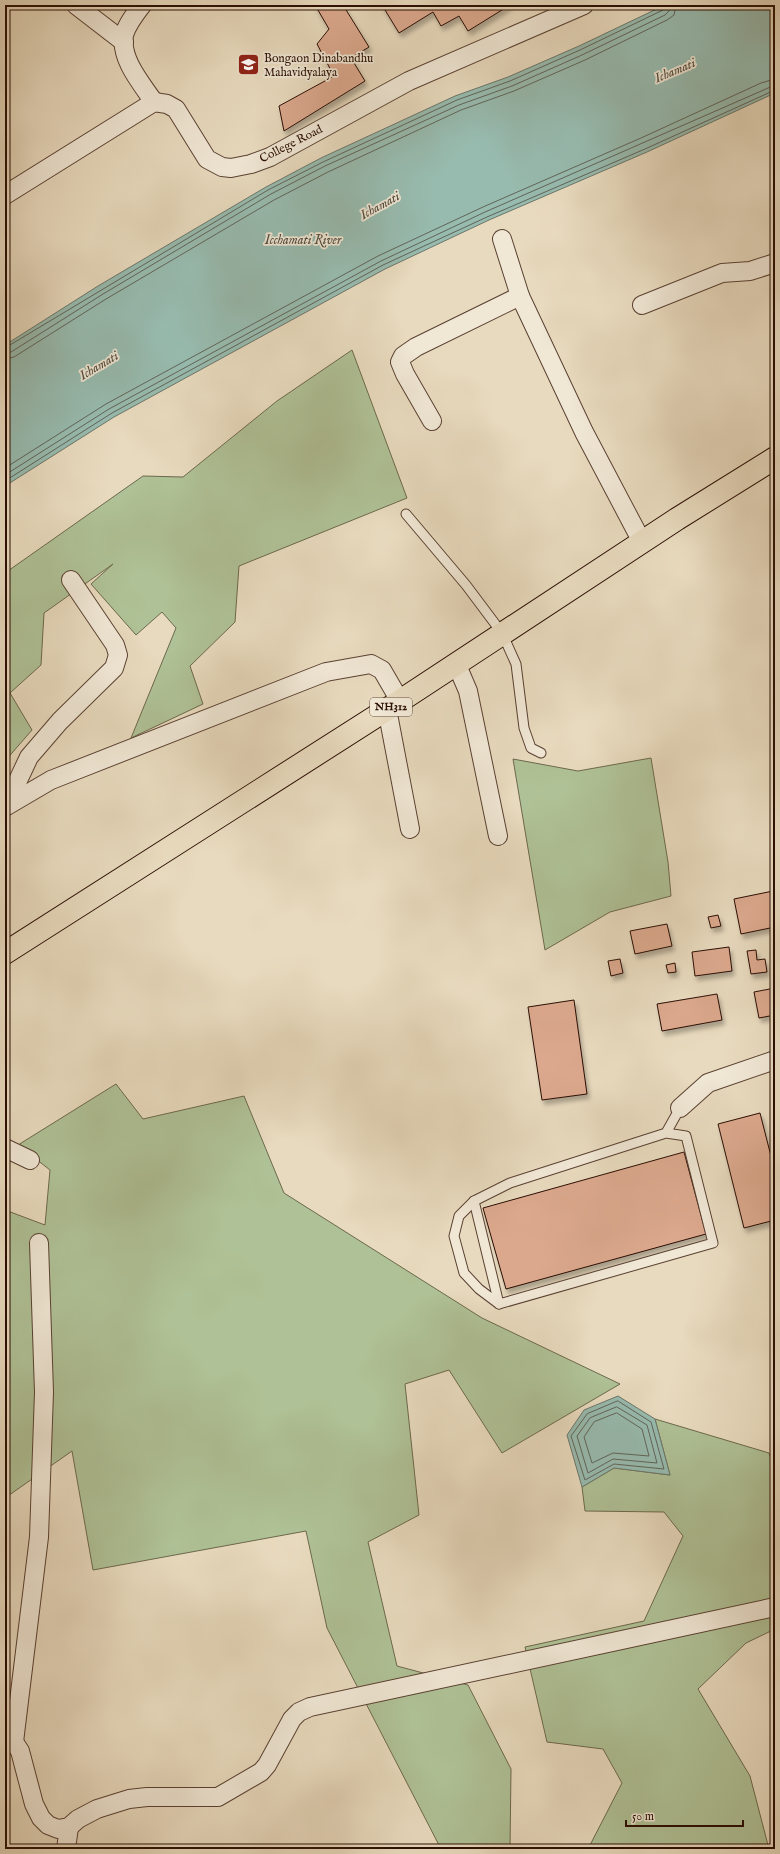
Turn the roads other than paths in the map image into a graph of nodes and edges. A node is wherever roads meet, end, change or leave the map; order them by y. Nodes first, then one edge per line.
1 (76, 5) edge
2 (142, 5) edge
3 (584, 5) edge
4 (124, 42) junction
5 (154, 102) junction
6 (5, 194) edge
7 (502, 239) dead end
8 (775, 263) edge
9 (520, 296) junction
10 (642, 305) dead end
11 (432, 421) dead end
12 (775, 458) edge
13 (406, 514) dead end
14 (642, 542) junction
15 (72, 580) dead end
16 (502, 633) junction
17 (456, 663) junction
18 (394, 705) junction
19 (541, 754) dead end
20 (5, 806) edge
21 (410, 829) dead end
22 (498, 836) dead end
23 (5, 953) edge
24 (775, 1060) edge
25 (680, 1108) joint
26 (666, 1132) junction
27 (5, 1148) edge
28 (30, 1160) dead end
29 (474, 1201) junction
30 (39, 1243) dead end
31 (500, 1304) junction
32 (775, 1607) edge
33 (9, 1740) edge
34 (69, 1827) junction
35 (66, 1849) edge

1 - 4 street
2 - 4 street
3 - 5 street, College Road
4 - 5 street
5 - 6 street
7 - 9 street
8 - 10 street
9 - 11 street
9 - 14 street
12 - 14 highway, NH312
13 - 16 lane
14 - 16 highway, NH312
15 - 20 street
16 - 17 highway, NH312
16 - 19 lane
17 - 18 highway, NH312
17 - 22 street
18 - 20 street
18 - 21 street
18 - 23 highway, NH312
24 - 25 street
25 - 26 lane
26 - 29 lane
26 - 31 lane
27 - 28 street
29 - 31 lane
29 - 31 lane
30 - 33 street
32 - 34 street
33 - 34 street
34 - 35 street

